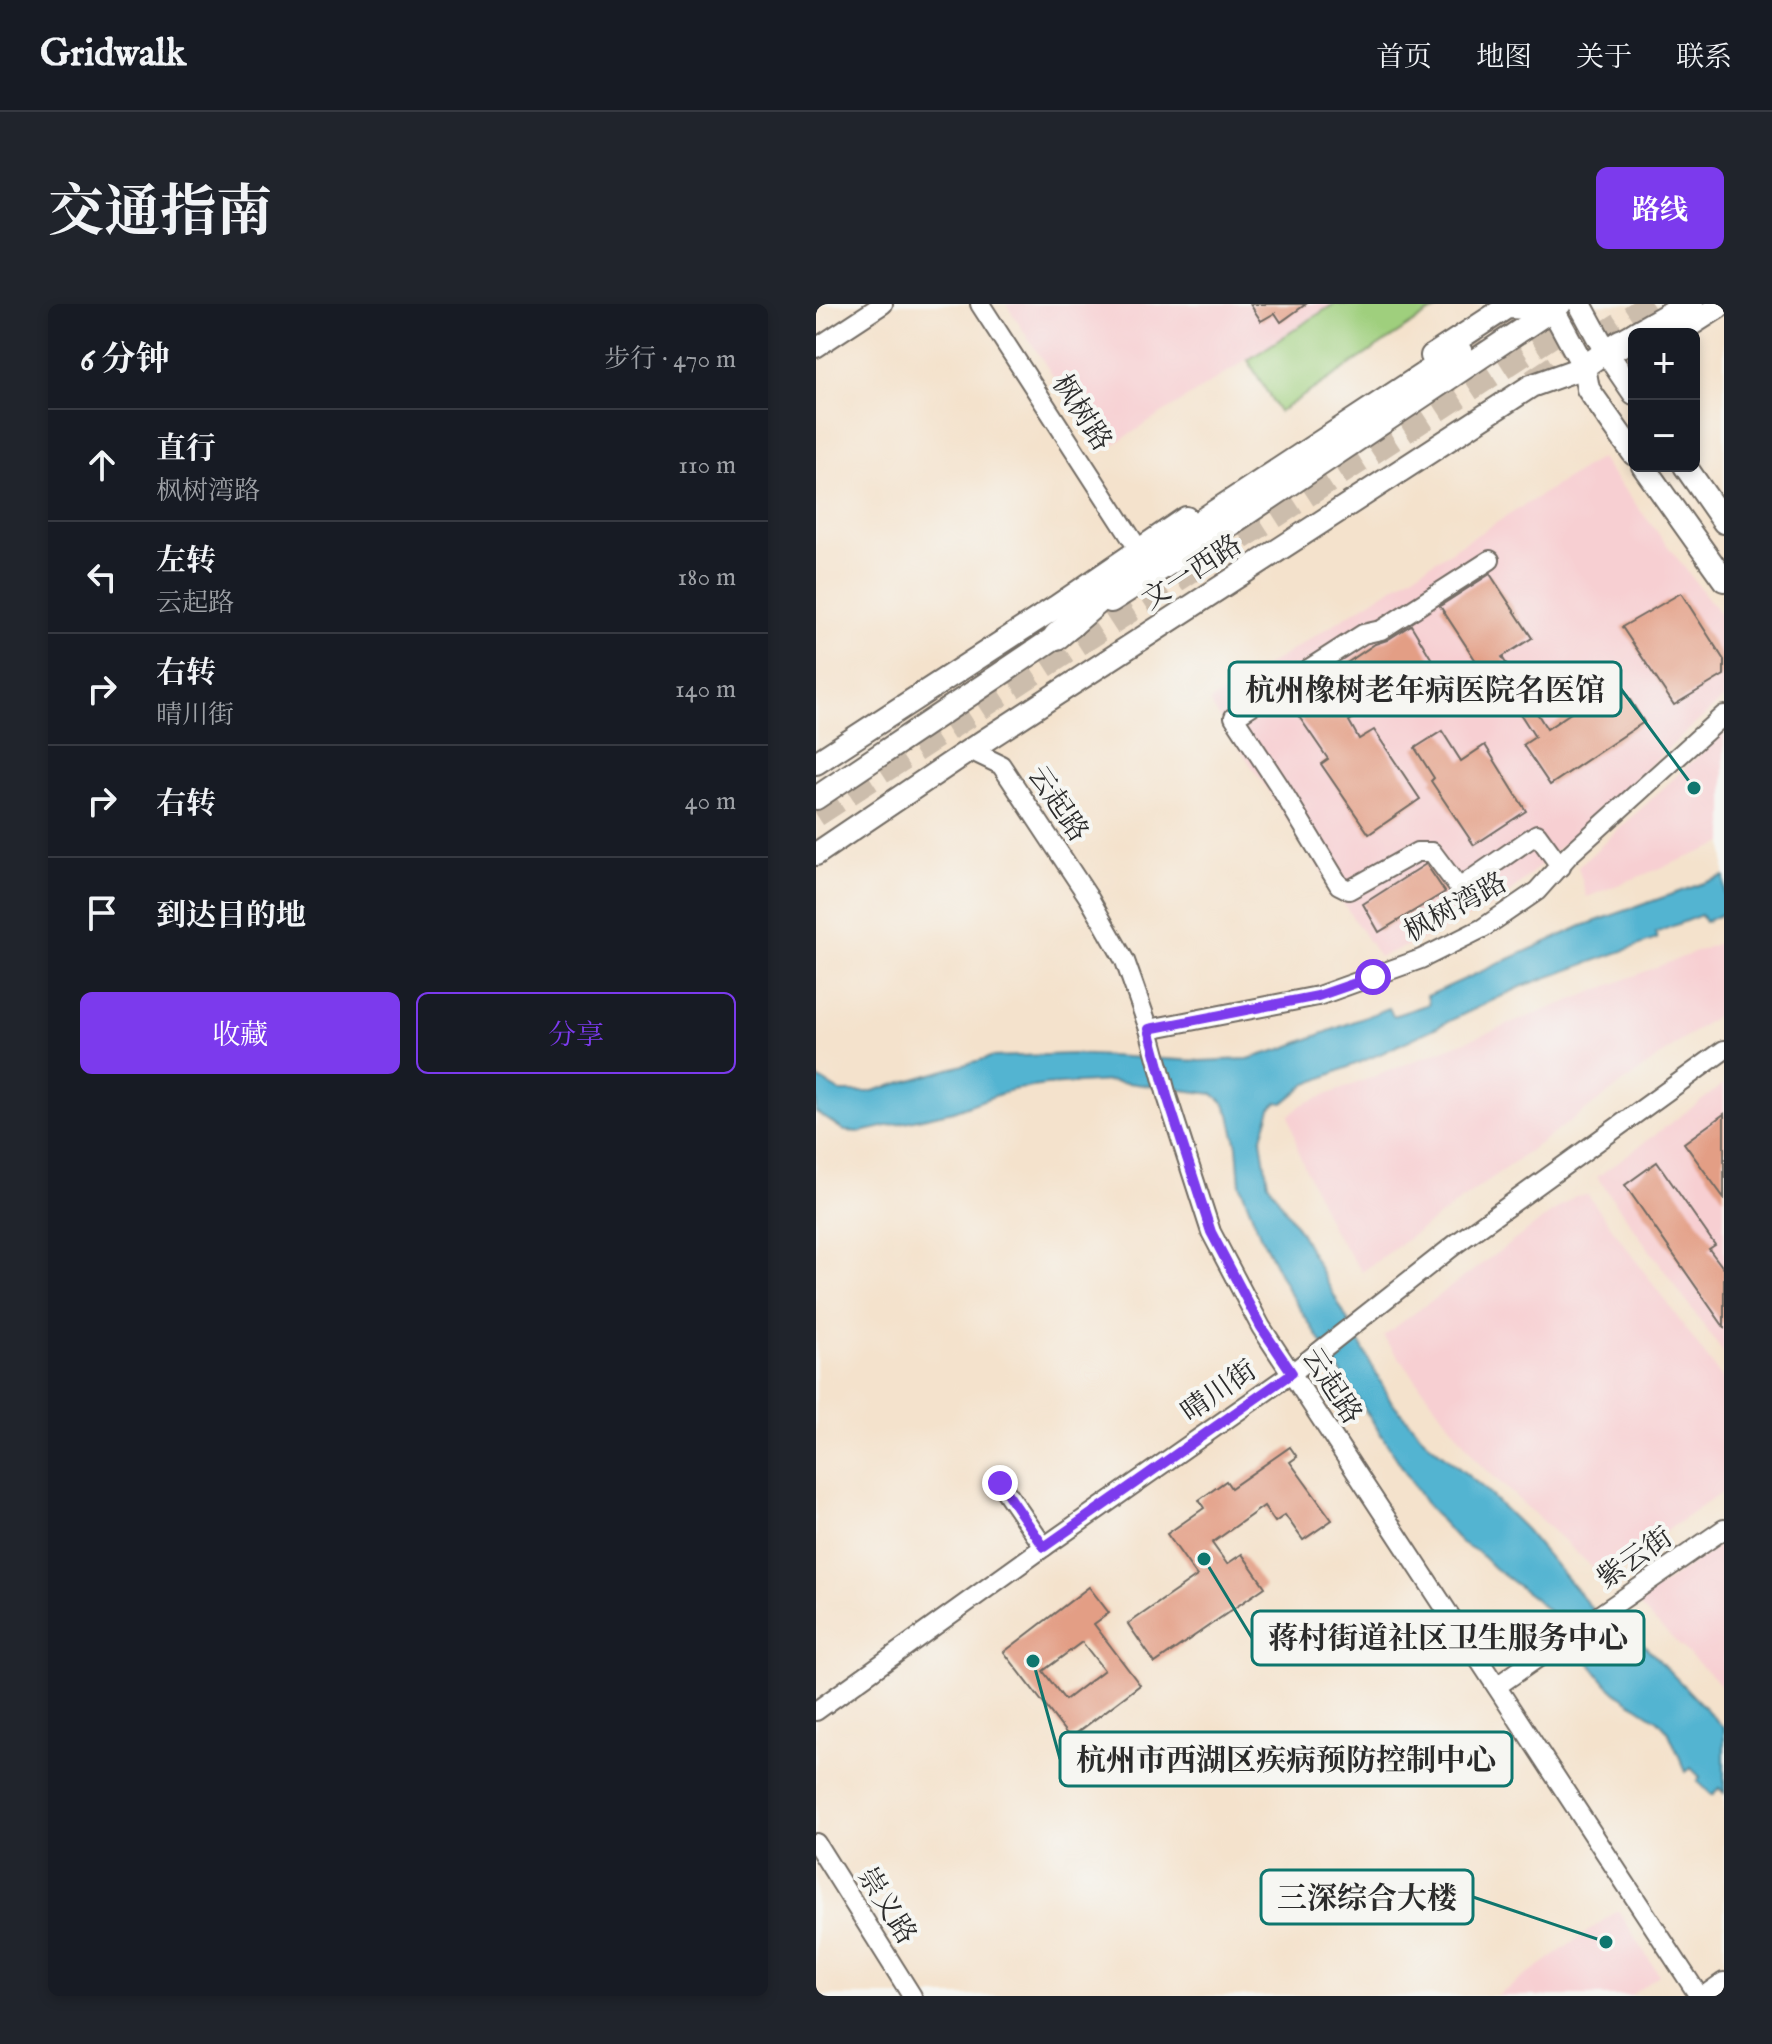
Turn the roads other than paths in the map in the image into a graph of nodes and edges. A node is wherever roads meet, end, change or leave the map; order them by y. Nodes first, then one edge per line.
1 (883, 304) edge
2 (980, 304) edge
3 (1580, 304) edge
4 (1669, 304) edge
5 (1690, 304) edge
6 (1723, 304) edge
7 (1554, 306) edge
8 (1648, 328) edge
9 (1685, 328) edge
10 (1628, 340) edge
11 (816, 348) edge
12 (1606, 352) junction
13 (1628, 352) edge
14 (1459, 353) tunnel mouth
15 (1584, 367) junction
16 (1628, 384) edge
17 (1628, 446) edge
18 (1647, 472) edge
19 (1689, 472) edge
20 (1724, 522) edge
21 (1139, 550) junction
22 (1490, 560) dead end
23 (1724, 580) edge
24 (1057, 636) junction
25 (985, 653) junction
26 (1724, 715) edge
27 (1002, 730) junction
28 (899, 742) junction
29 (970, 750) junction
30 (816, 763) edge
31 (1001, 765) junction
32 (816, 798) edge
33 (816, 854) edge
34 (1561, 867) junction
35 (1149, 1029) junction
36 (1724, 1050) edge
37 (1292, 1373) junction
38 (1000, 1483) dead end
39 (1724, 1529) edge
40 (1044, 1547) junction
41 (1497, 1686) junction
42 (816, 1711) edge
43 (816, 1843) edge
44 (1724, 1984) edge
45 (912, 1996) edge
46 (1699, 1996) edge
47 (1707, 1996) edge

1 - 11 street
2 - 21 street, 枫树路
3 - 12 main road
4 - 12 main road, 文一西路
5 - 8 highway
6 - 9 main road
7 - 15 main road
7 - 21 main road, 文一西路
7 - 24 main road, 文一西路
10 - 12 highway
12 - 13 main road
12 - 15 main road, 文一西路
12 - 16 main road
14 - 24 highway
15 - 17 main road
15 - 27 main road, 文一西路
18 - 23 main road
19 - 20 main road
21 - 25 main road, 文一西路
22 - 34 street
24 - 28 main road, 文一西路
25 - 28 main road
25 - 30 main road, 文一西路
26 - 34 street, 枫树湾路
27 - 29 main road, 文一西路
27 - 31 street, 云起路
28 - 32 main road, 文一西路
29 - 31 street, 云起路
29 - 33 main road, 文一西路
31 - 35 street, 云起路
34 - 35 street, 枫树湾路
35 - 37 street, 云起路
36 - 37 street, 晴川街
37 - 40 street, 晴川街
37 - 41 street, 云起路
38 - 40 street
39 - 41 street, 紫云街
40 - 42 street, 晴川街
41 - 46 street, 云起路
43 - 45 street, 崇义路
44 - 47 main road

